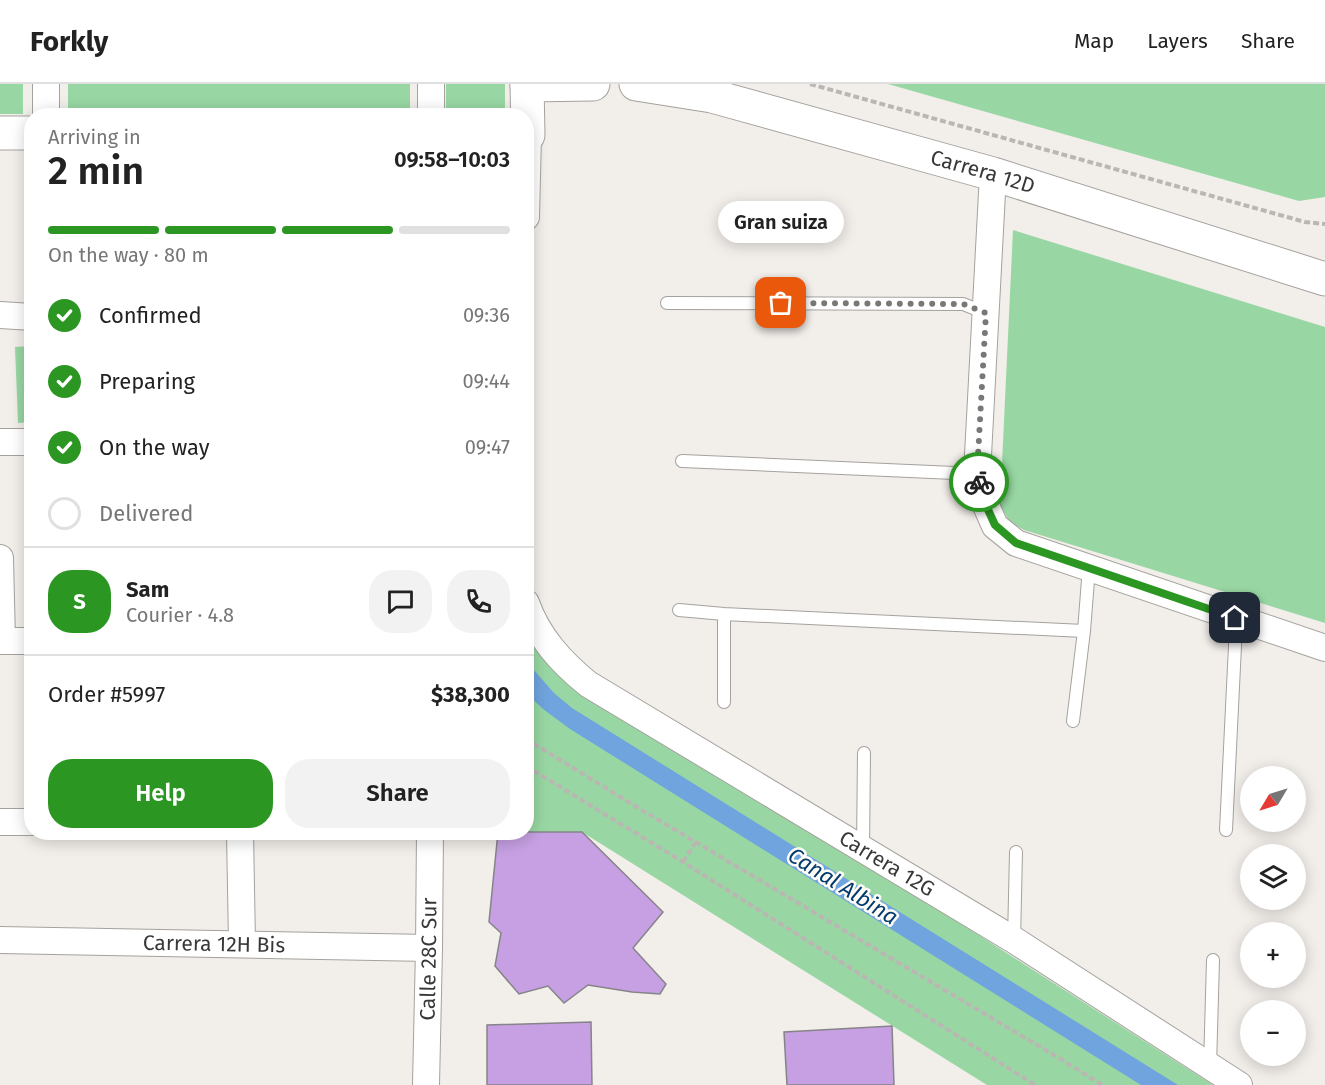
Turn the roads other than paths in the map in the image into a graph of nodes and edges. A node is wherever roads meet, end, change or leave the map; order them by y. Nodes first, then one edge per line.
1 (46, 84) edge
2 (431, 84) edge
3 (592, 84) edge
4 (636, 84) edge
5 (527, 85) edge
6 (45, 108) edge
7 (431, 108) edge
8 (527, 108) edge
9 (0, 133) edge
10 (24, 133) edge
11 (993, 174) junction
12 (1325, 279) edge
13 (667, 303) dead end
14 (986, 313) junction
15 (0, 315) edge
16 (24, 316) edge
17 (0, 442) edge
18 (24, 442) edge
19 (682, 461) dead end
20 (977, 474) junction
21 (0, 558) edge
22 (1089, 567) junction
23 (679, 610) dead end
24 (724, 614) junction
25 (1235, 618) junction
26 (534, 622) edge
27 (1084, 631) junction
28 (1, 640) edge
29 (24, 641) edge
30 (1325, 648) edge
31 (724, 702) dead end
32 (1073, 721) dead end
33 (864, 753) dead end
34 (0, 822) edge
35 (24, 822) edge
36 (1226, 830) dead end
37 (240, 840) edge
38 (430, 840) edge
39 (863, 849) junction
40 (1016, 852) dead end
41 (0, 940) edge
42 (1014, 940) junction
43 (242, 944) junction
44 (429, 948) junction
45 (1213, 960) dead end
46 (1210, 1066) junction
47 (426, 1085) edge
48 (1239, 1085) edge

1 - 6 street
2 - 7 street
3 - 5 street
4 - 11 street, Carrera 12D
5 - 8 street
9 - 10 street
11 - 12 street, Carrera 12D
11 - 14 street
13 - 14 lane
14 - 20 street
15 - 16 street
17 - 18 street
19 - 20 lane
20 - 22 street
21 - 28 street
22 - 25 street
22 - 27 lane
23 - 24 lane
24 - 27 lane
24 - 31 lane
25 - 30 street
25 - 36 lane
26 - 39 street, Carrera 12G
27 - 32 lane
28 - 29 street
33 - 39 lane
34 - 35 street
37 - 43 street
38 - 44 street, Calle 28C Sur
39 - 42 street, Carrera 12G
40 - 42 lane
41 - 43 street, Carrera 12H Bis
42 - 46 street, Carrera 12G
43 - 44 street, Carrera 12H Bis
44 - 47 street, Calle 28C Sur
45 - 46 lane
46 - 48 street, Carrera 12G

